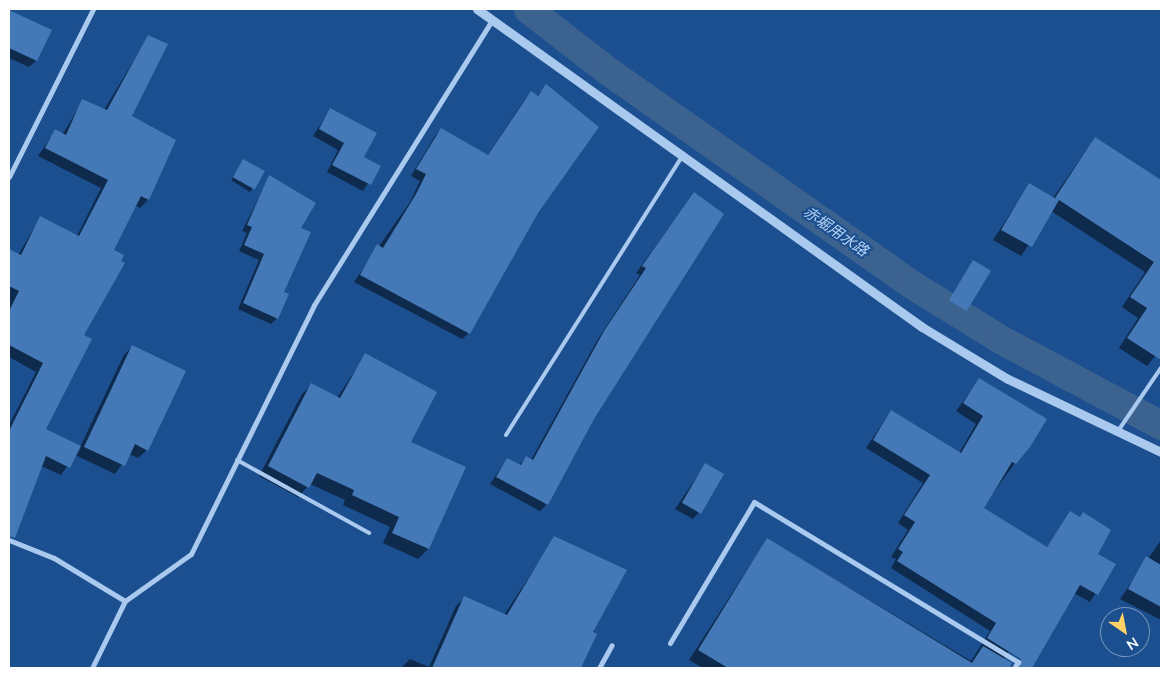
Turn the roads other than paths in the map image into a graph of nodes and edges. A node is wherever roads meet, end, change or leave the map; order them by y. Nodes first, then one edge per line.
1 (93, 9) edge
2 (477, 9) edge
3 (492, 20) junction
4 (682, 157) junction
5 (9, 177) edge
6 (1161, 368) edge
7 (1117, 433) junction
8 (506, 435) dead end
9 (1161, 452) edge
10 (237, 460) junction
11 (369, 533) dead end
12 (9, 540) edge
13 (125, 601) junction
14 (670, 643) dead end
15 (612, 645) dead end
16 (92, 668) edge
17 (599, 668) edge
18 (1014, 668) edge

1 - 5 street
2 - 3 street
3 - 4 street
3 - 10 street
4 - 7 street
4 - 8 lane
6 - 7 lane
7 - 9 street
10 - 11 lane
10 - 13 street
12 - 13 street
13 - 16 street
14 - 18 street
15 - 17 street

